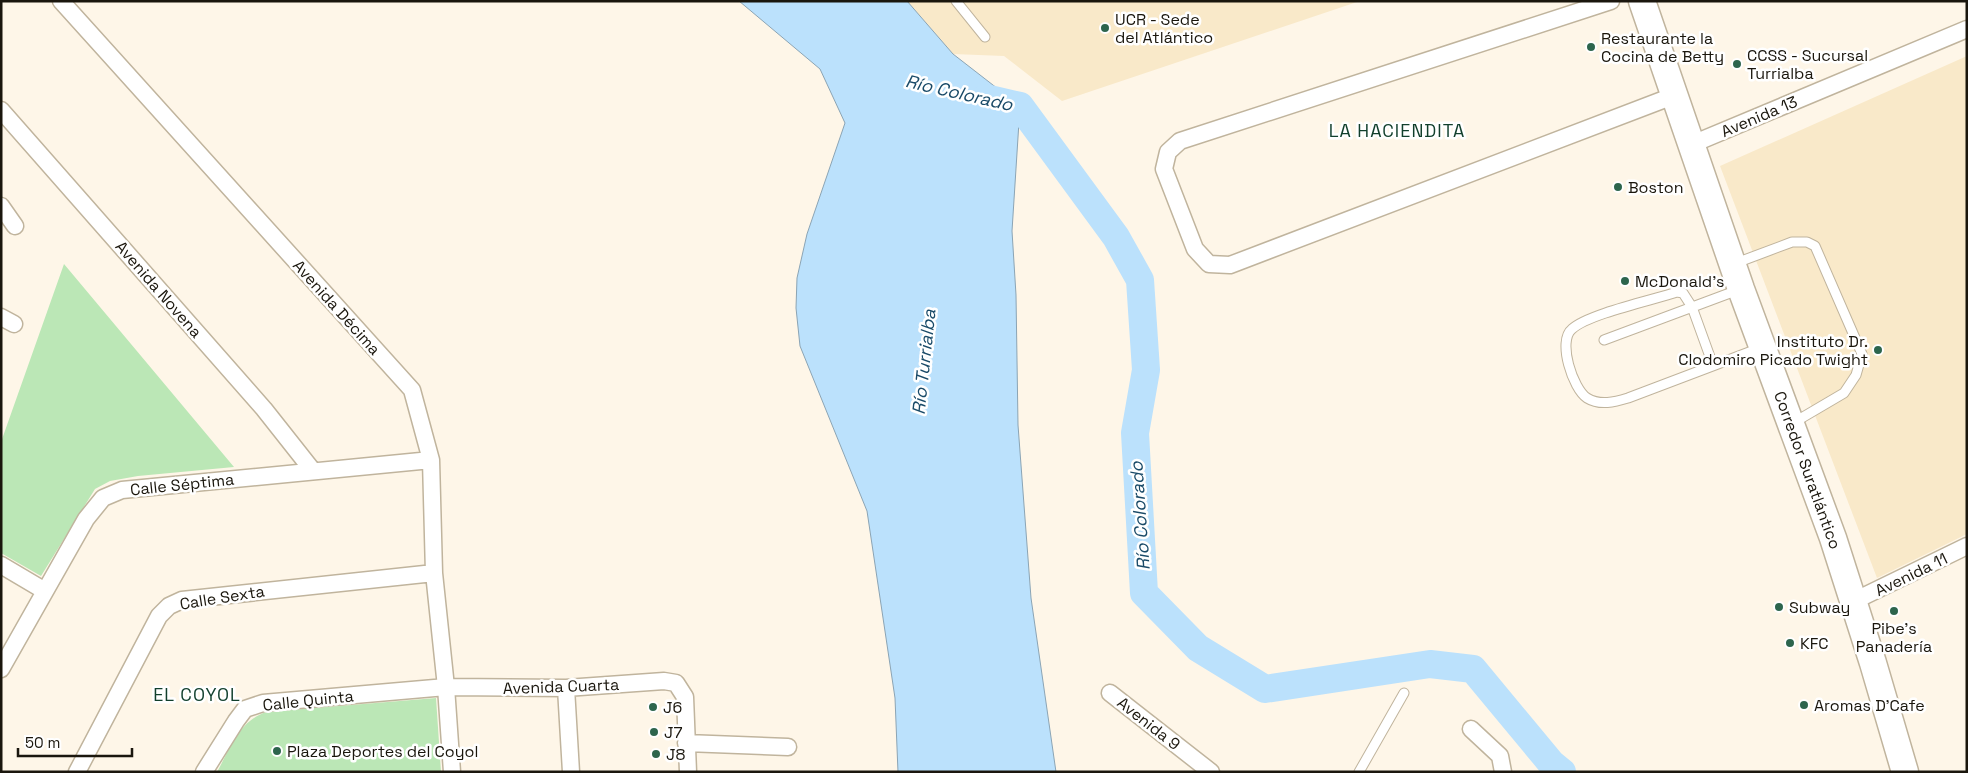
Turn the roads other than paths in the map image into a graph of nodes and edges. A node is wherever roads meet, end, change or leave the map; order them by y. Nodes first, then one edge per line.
1 (61, 1) edge
2 (956, 1) edge
3 (1611, 1) edge
4 (1642, 1) edge
5 (1967, 29) edge
6 (985, 37) dead end
7 (1673, 96) junction
8 (1, 110) edge
9 (1690, 145) junction
10 (1, 206) edge
11 (15, 226) dead end
12 (1733, 264) junction
13 (1741, 289) junction
14 (1692, 307) junction
15 (1604, 340) dead end
16 (1762, 347) junction
17 (1713, 365) junction
18 (1792, 424) junction
19 (430, 460) junction
20 (313, 470) junction
21 (1967, 546) edge
22 (1, 565) edge
23 (434, 573) junction
24 (45, 591) junction
25 (1854, 601) junction
26 (1, 669) edge
27 (446, 688) junction
28 (566, 688) junction
29 (1110, 693) dead end
30 (1404, 693) dead end
31 (1471, 729) dead end
32 (686, 743) junction
33 (788, 747) dead end
34 (77, 772) edge
35 (204, 772) edge
36 (452, 772) edge
37 (570, 772) edge
38 (688, 772) edge
39 (1211, 772) edge
40 (1359, 772) edge
41 (1503, 772) edge
42 (1905, 772) edge

1 - 19 street, Avenida Décima
2 - 6 lane
3 - 7 street
4 - 7 main road, Corredor Suratlántico
5 - 9 street, Avenida 13
7 - 9 main road, Corredor Suratlántico
8 - 20 street, Avenida Novena
9 - 12 main road, Corredor Suratlántico
10 - 11 street
12 - 13 main road, Corredor Suratlántico
12 - 18 lane
13 - 14 lane
13 - 16 main road, Corredor Suratlántico
14 - 15 lane
14 - 17 lane
14 - 17 lane
16 - 17 lane
16 - 18 main road, Corredor Suratlántico
18 - 25 main road, Corredor Suratlántico
19 - 20 street, Calle Séptima
19 - 23 street, Avenida Décima
20 - 24 street, Calle Séptima
21 - 25 street, Avenida 11
22 - 24 street
23 - 27 street, Avenida Décima
23 - 34 street, Calle Sexta
24 - 26 street, Calle Séptima
25 - 42 main road, Corredor Suratlántico
27 - 28 street, Avenida Cuarta
27 - 35 street, Calle Quinta
27 - 36 street, Avenida Décima
28 - 32 street, Avenida Cuarta
28 - 37 street
29 - 39 street, Avenida 9
30 - 40 lane
31 - 41 street
32 - 33 street
32 - 38 street

